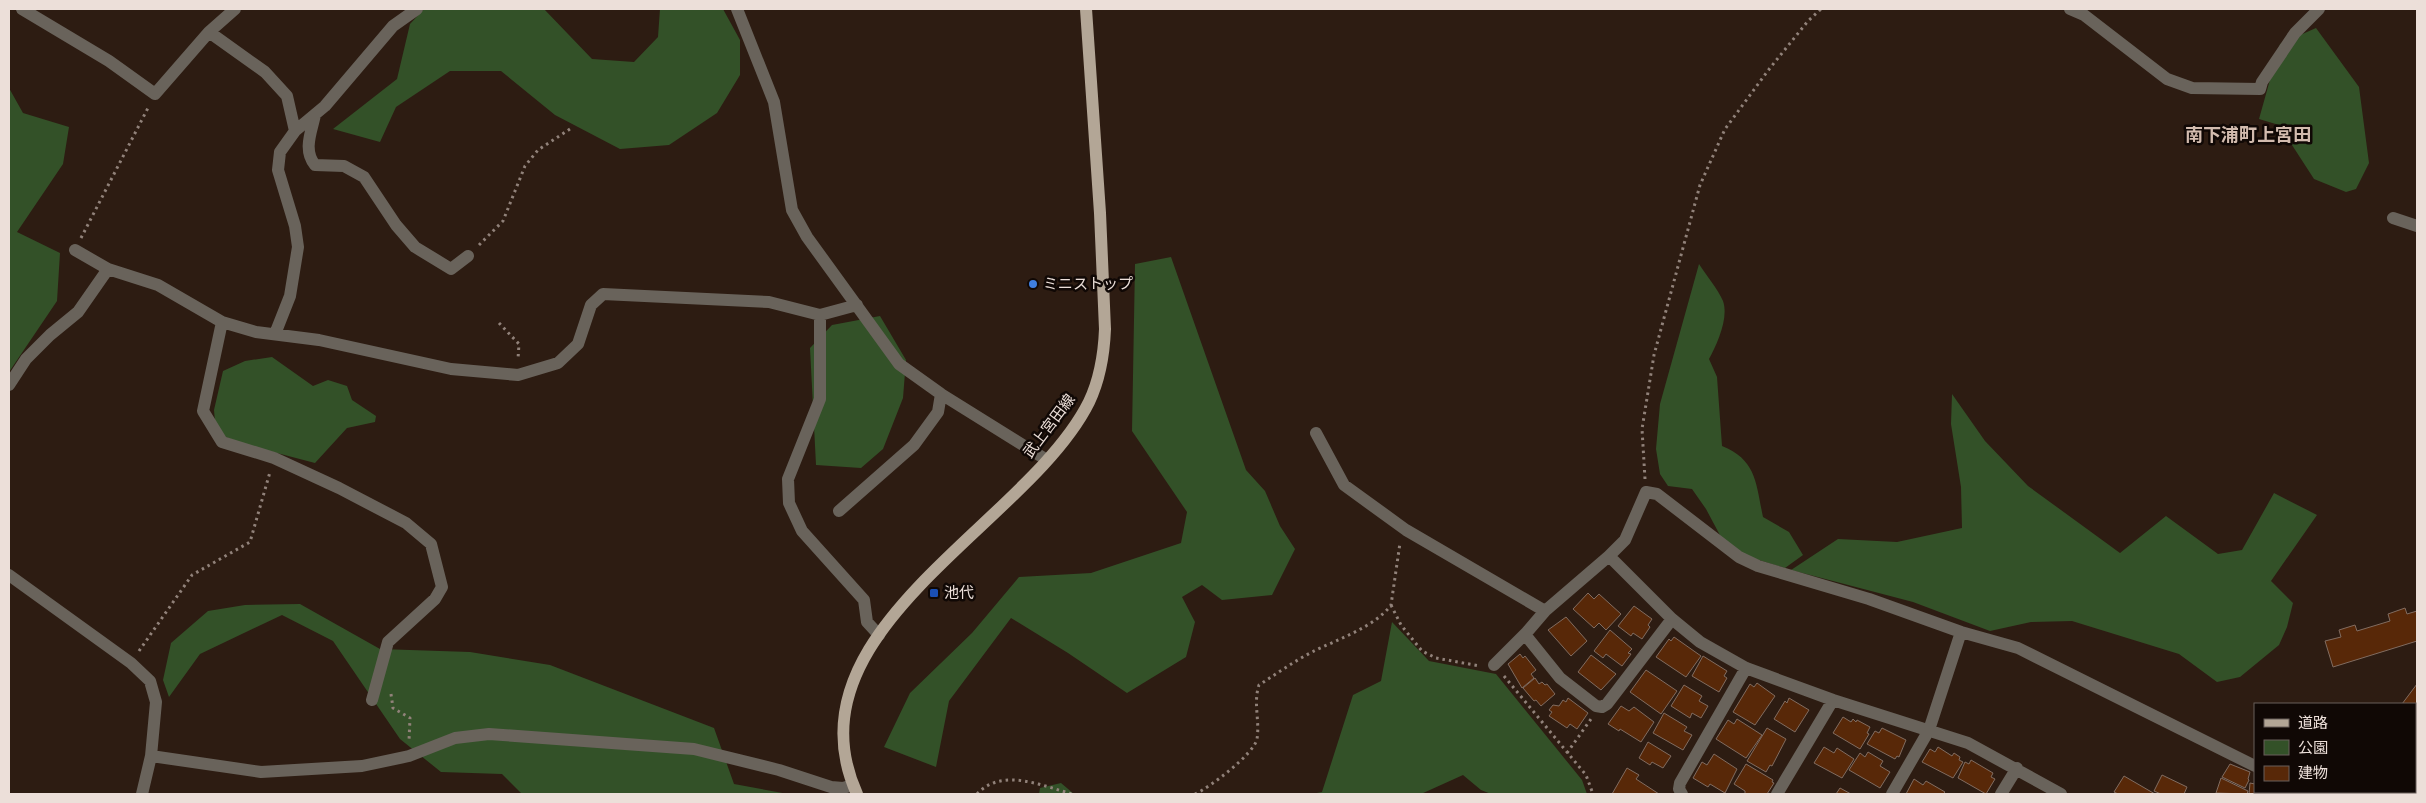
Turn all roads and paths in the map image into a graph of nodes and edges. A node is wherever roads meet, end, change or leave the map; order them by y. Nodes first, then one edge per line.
1 (22, 9) edge
2 (235, 9) edge
3 (417, 9) edge
4 (737, 9) edge
5 (1086, 9) edge
6 (1821, 9) edge
7 (2070, 9) edge
8 (2319, 9) edge
9 (209, 32) junction
10 (155, 94) junction
11 (314, 115) junction
12 (570, 129) dead end
13 (295, 130) junction
14 (2393, 218) dead end
15 (2417, 226) edge
16 (75, 250) joint
17 (468, 256) joint
18 (108, 269) junction
19 (857, 305) junction
20 (820, 315) junction
21 (222, 322) junction
22 (499, 323) dead end
23 (275, 334) junction
24 (518, 374) junction
25 (9, 385) edge
26 (942, 394) junction
27 (1316, 433) dead end
28 (274, 458) junction
29 (1046, 460) junction
30 (1646, 492) junction
31 (839, 511) dead end
32 (1402, 527) junction
33 (1609, 556) junction
34 (9, 575) edge
35 (1391, 605) junction
36 (1545, 611) junction
37 (1672, 619) junction
38 (1527, 632) junction
39 (1961, 632) junction
40 (879, 635) junction
41 (131, 664) junction
42 (1494, 665) junction
43 (1746, 668) junction
44 (390, 691) dead end
45 (372, 700) dead end
46 (1832, 700) junction
47 (1600, 706) junction
48 (1929, 730) junction
49 (1567, 753) junction
50 (152, 756) junction
51 (408, 756) junction
52 (2254, 766) edge
53 (2017, 768) junction
54 (855, 790) edge
55 (142, 794) edge
56 (977, 794) edge
57 (1072, 794) edge
58 (1195, 794) edge
59 (1593, 794) edge
60 (1682, 794) edge
61 (1777, 794) edge
62 (1892, 794) edge
63 (2001, 794) edge
64 (2061, 794) edge

1 - 10 street
2 - 9 street
3 - 11 street
4 - 19 street
5 - 29 main road, 武上宮田線
6 - 30 path
7 - 8 street
9 - 10 street
9 - 13 street
10 - 16 path
11 - 13 street
11 - 17 street
12 - 17 path
13 - 23 street
14 - 15 street
16 - 18 street
18 - 21 street
18 - 25 street
19 - 20 street
19 - 26 street
20 - 24 street
20 - 40 street
21 - 23 street
21 - 28 street
22 - 24 path
23 - 24 street
26 - 29 street
26 - 31 street
27 - 32 street
28 - 41 path
28 - 45 street
29 - 40 main road, 武上宮田線
30 - 33 street
30 - 39 street
32 - 35 path
32 - 36 street
33 - 36 street
33 - 37 street
34 - 41 street
35 - 42 path
35 - 58 path
36 - 38 street
37 - 43 street
37 - 47 street
38 - 42 street
38 - 47 street
39 - 48 street
39 - 52 street
40 - 54 main road, 武上宮田線
41 - 50 street
42 - 49 path
43 - 46 street
43 - 60 street
44 - 51 path
46 - 48 street
46 - 61 street
47 - 49 path
48 - 53 street
48 - 62 street
49 - 59 path
50 - 51 street
50 - 55 street
51 - 54 street
53 - 63 street
53 - 64 street
56 - 57 path

